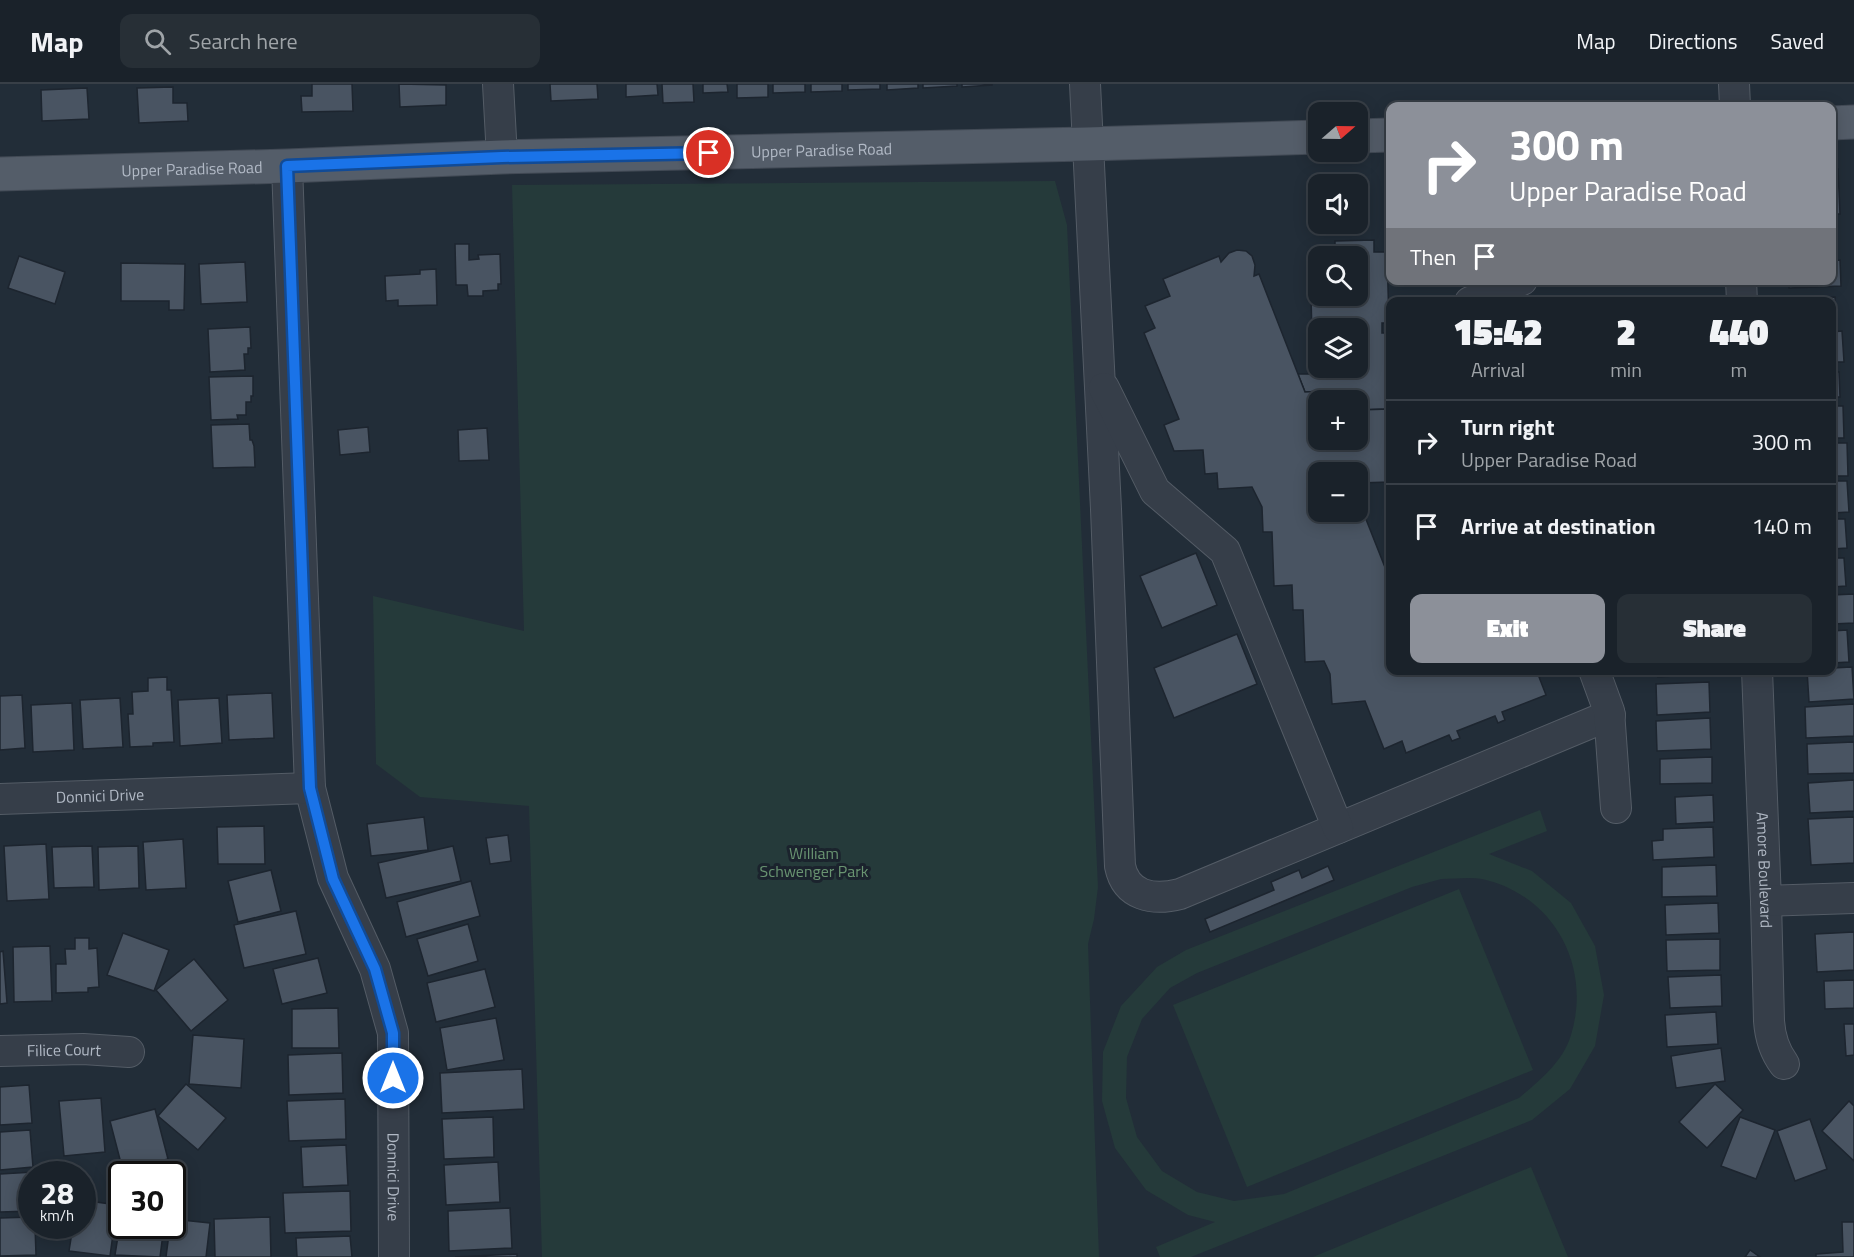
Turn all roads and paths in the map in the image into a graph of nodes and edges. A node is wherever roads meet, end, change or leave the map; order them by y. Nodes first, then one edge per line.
1 (498, 84) edge
2 (1085, 84) edge
3 (1734, 84) edge
4 (1735, 102) edge
5 (1854, 122) edge
6 (1836, 123) edge
7 (1386, 135) edge
8 (1368, 136) edge
9 (1308, 137) edge
10 (1087, 144) junction
11 (502, 157) junction
12 (287, 166) junction
13 (0, 174) edge
14 (1510, 285) edge
15 (1482, 297) edge
16 (1099, 377) junction
17 (1595, 675) edge
18 (1757, 675) edge
19 (1610, 715) junction
20 (310, 788) junction
21 (0, 799) edge
22 (1616, 808) dead end
23 (1338, 828) junction
24 (1854, 898) edge
25 (1766, 902) junction
26 (0, 1051) edge
27 (129, 1052) dead end
28 (1784, 1064) dead end
29 (394, 1257) edge

1 - 11 street
2 - 10 street
3 - 4 street
5 - 6 main road
7 - 8 main road
9 - 10 main road, Upper Paradise Road
10 - 11 main road, Upper Paradise Road
10 - 16 street
11 - 12 main road, Upper Paradise Road
12 - 13 main road, Upper Paradise Road
12 - 20 street, Donnici Drive
14 - 15 street
16 - 23 street
16 - 23 street
17 - 19 street
18 - 25 street, Amore Boulevard
19 - 22 street
19 - 23 street
20 - 21 street, Donnici Drive
20 - 29 street, Donnici Drive
24 - 25 street
25 - 28 street, Amore Boulevard
26 - 27 street, Filice Court

